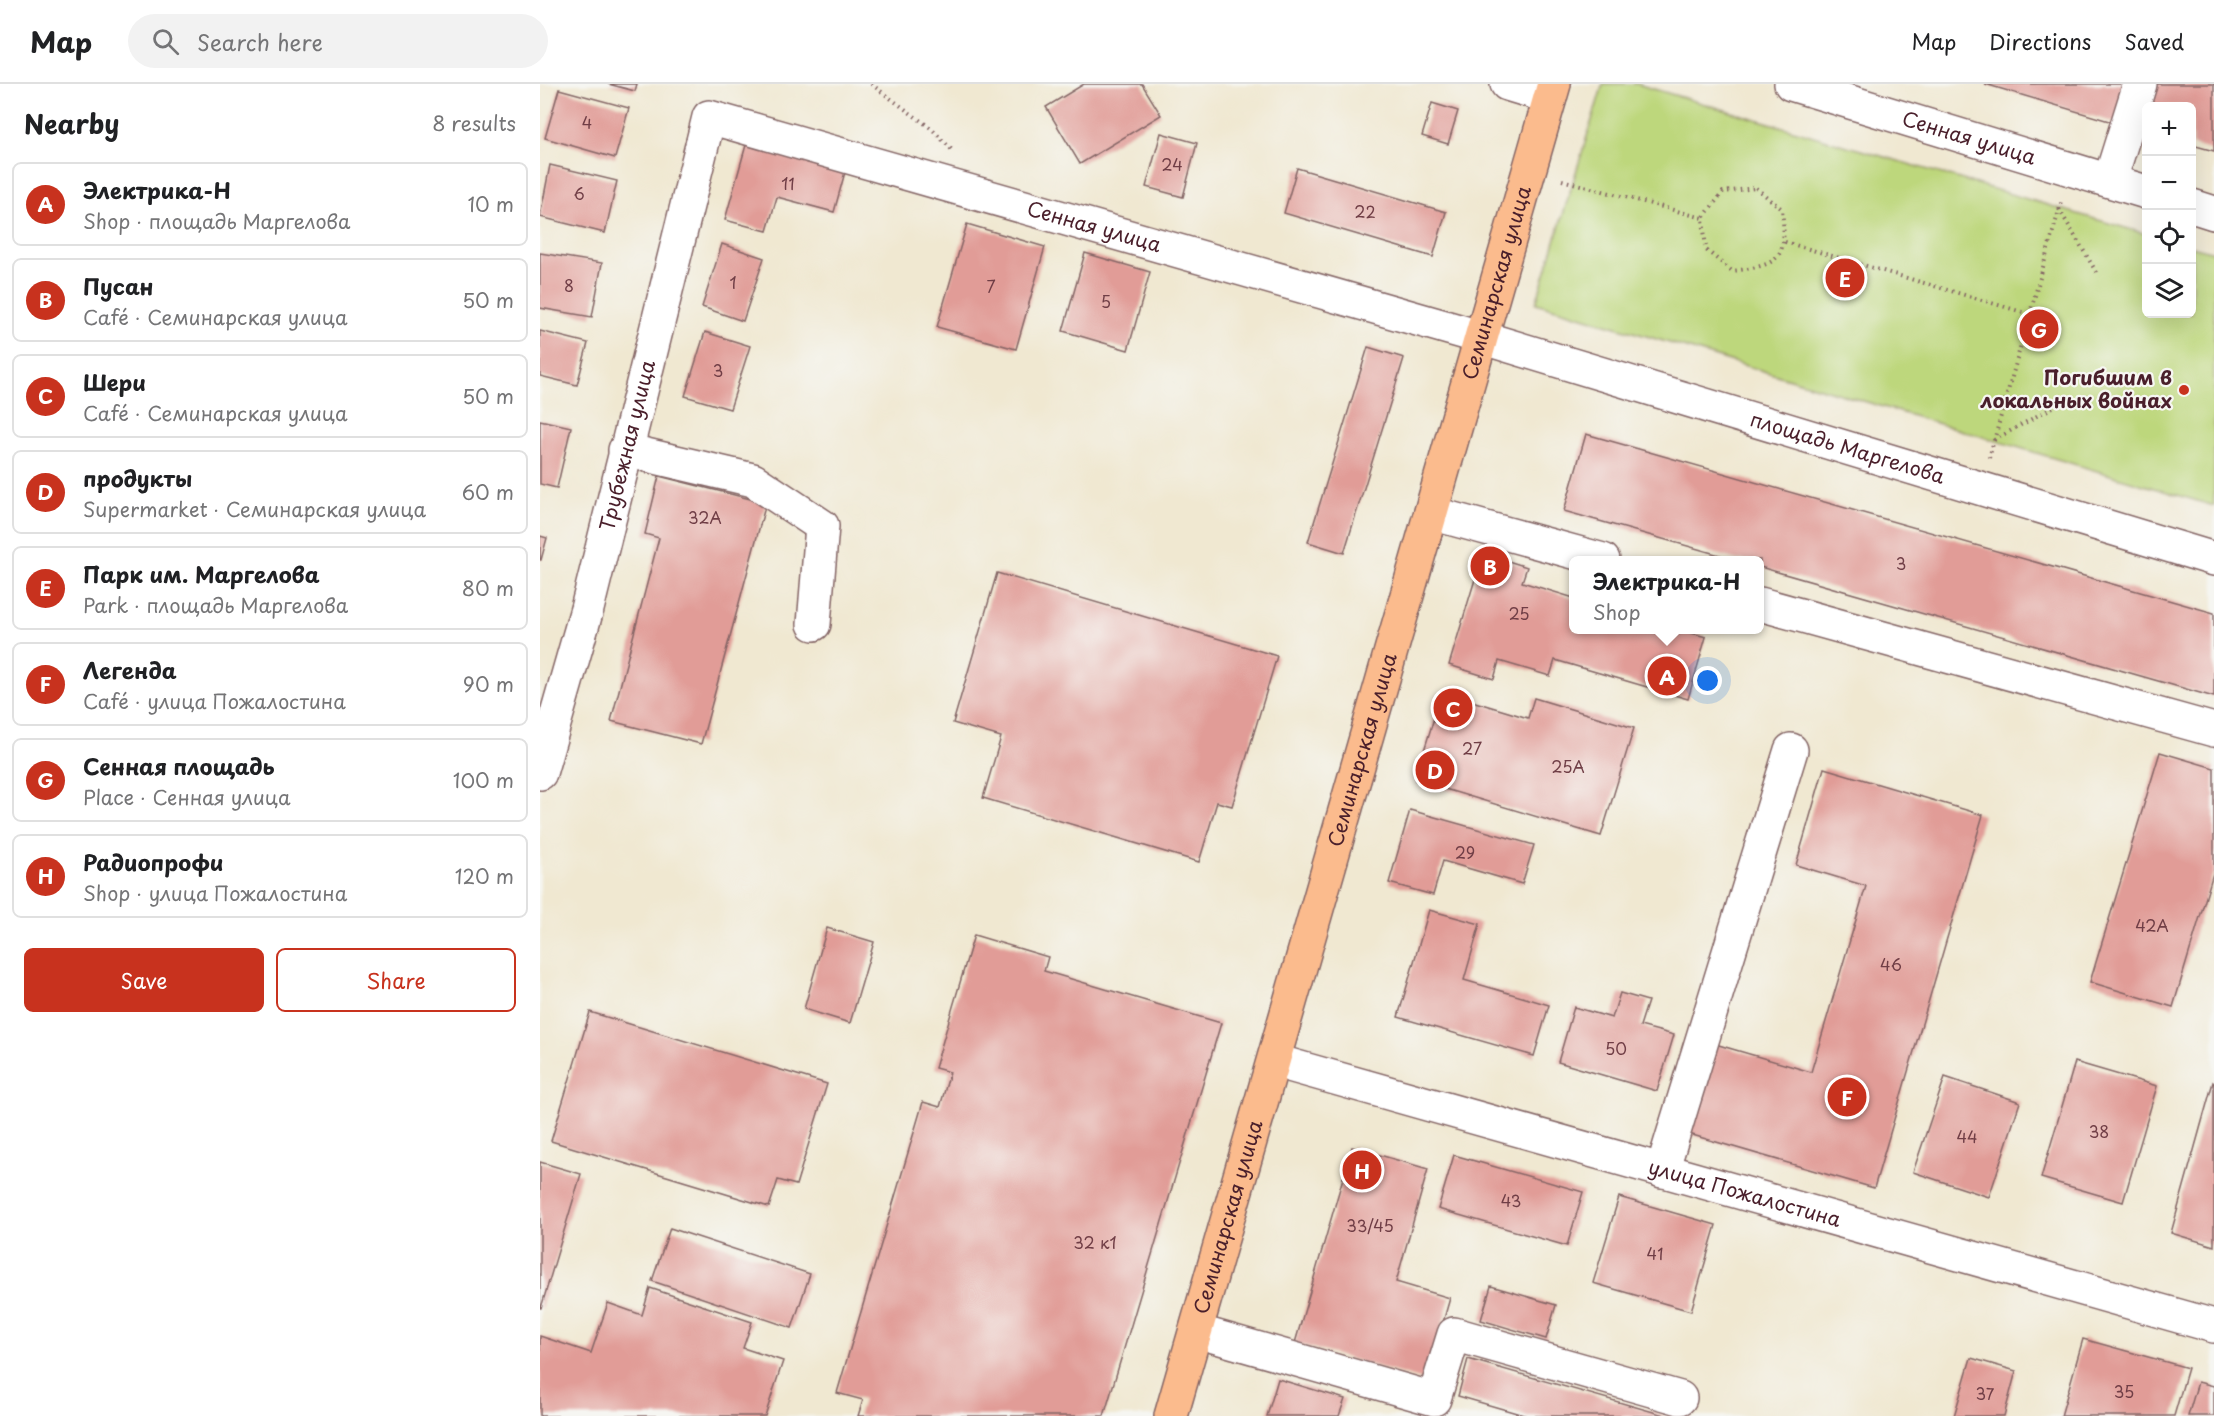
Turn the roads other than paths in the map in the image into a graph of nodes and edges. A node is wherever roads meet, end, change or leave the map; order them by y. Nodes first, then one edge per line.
1 (1507, 84) edge
2 (1791, 84) edge
3 (2140, 84) edge
4 (1552, 91) edge
5 (709, 117) joint
6 (2110, 180) junction
7 (2142, 191) edge
8 (2196, 207) edge
9 (2214, 213) edge
10 (1480, 337) junction
11 (625, 450) junction
12 (1431, 513) junction
13 (1585, 556) edge
14 (2214, 559) edge
15 (1764, 605) edge
16 (814, 624) dead end
17 (2214, 730) edge
18 (1791, 750) dead end
19 (540, 773) edge
20 (1275, 1061) junction
21 (1662, 1172) junction
22 (2214, 1326) edge
23 (1196, 1331) junction
24 (1680, 1398) dead end
25 (1433, 1408) edge
26 (1171, 1416) edge

1 - 4 street
2 - 6 street, Сенная улица
3 - 6 street
4 - 10 main road, Семинарская улица
5 - 10 street, Сенная улица
5 - 11 street, Трубежная улица
6 - 7 street, Сенная улица
8 - 9 street
10 - 12 main road, Семинарская улица
10 - 14 street, площадь Маргелова
11 - 16 street
11 - 19 street, Трубежная улица
12 - 13 street
12 - 20 main road, Семинарская улица
15 - 17 street
18 - 21 street
20 - 21 street, улица Пожалостина
20 - 23 main road, Семинарская улица
21 - 22 street, улица Пожалостина
23 - 25 street
23 - 26 main road, Семинарская улица
24 - 25 street

